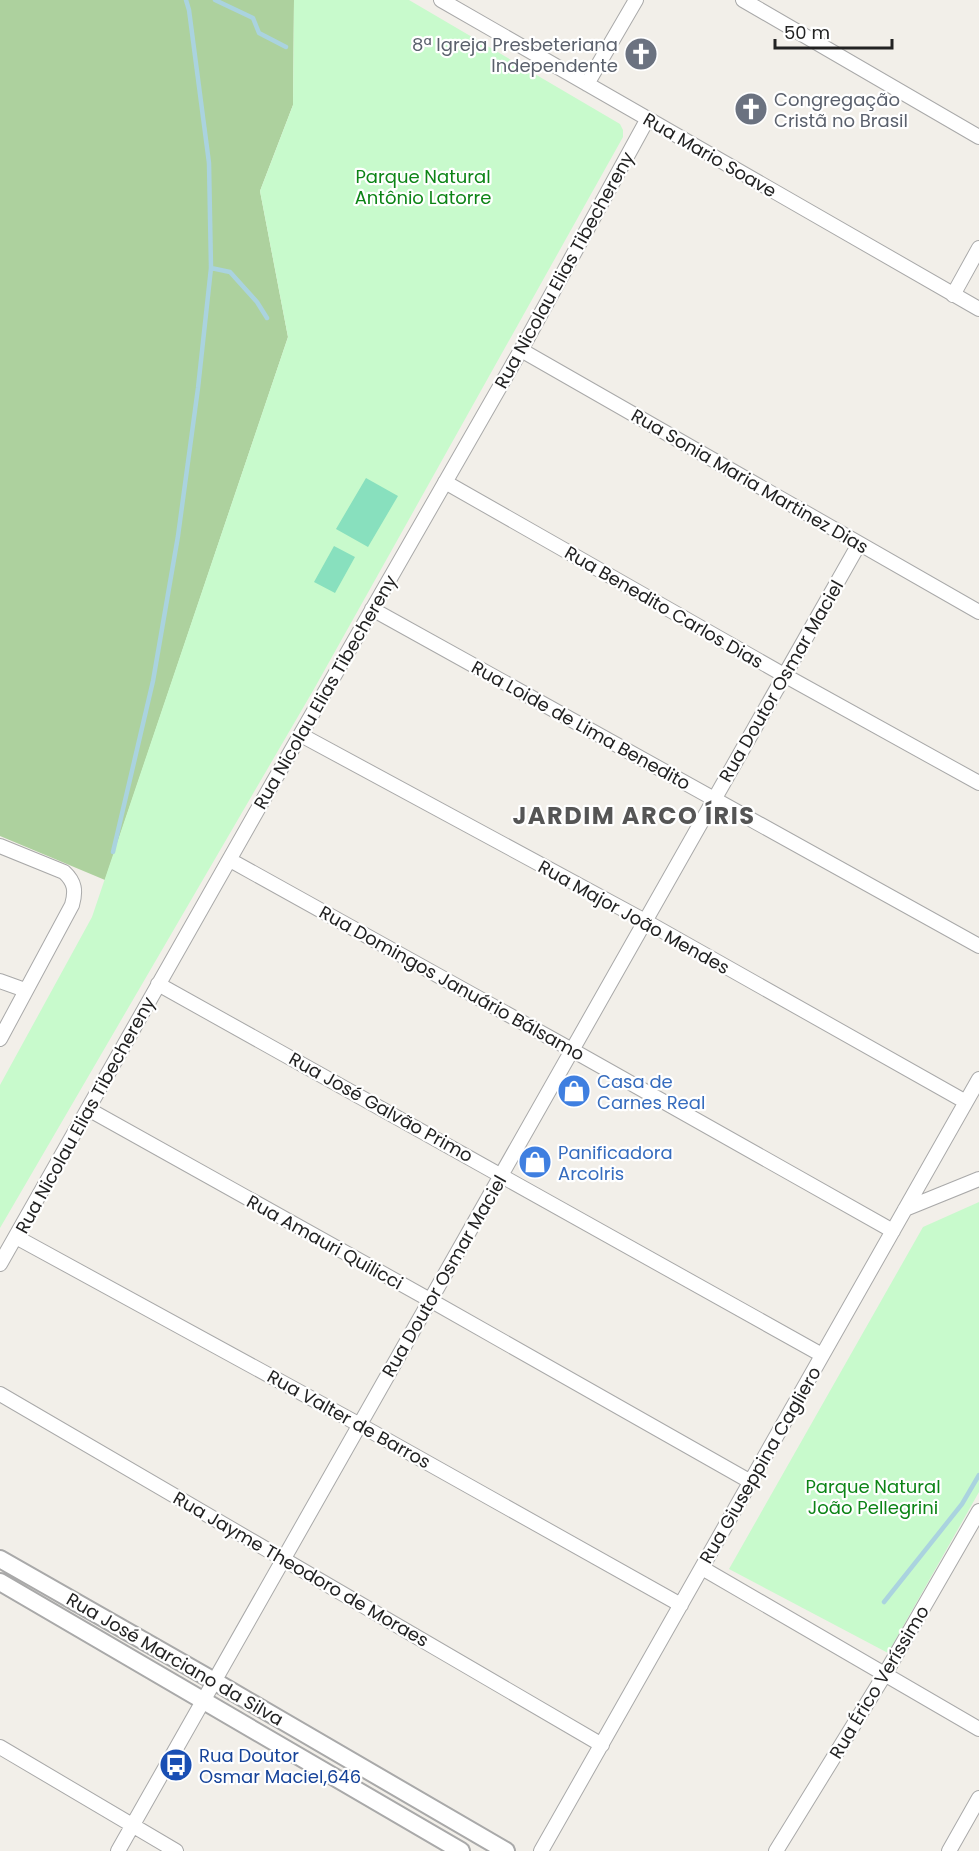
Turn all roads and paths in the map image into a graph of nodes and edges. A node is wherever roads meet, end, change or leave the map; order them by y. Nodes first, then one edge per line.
1 (441, 0) edge
2 (636, 0) edge
3 (743, 0) edge
4 (587, 84) junction
5 (647, 120) junction
6 (979, 137) edge
7 (979, 249) edge
8 (953, 295) junction
9 (979, 309) edge
10 (521, 350) junction
11 (444, 482) junction
12 (859, 544) junction
13 (372, 609) junction
14 (979, 612) edge
15 (784, 675) junction
16 (301, 735) junction
17 (979, 783) edge
18 (715, 799) junction
19 (0, 846) edge
20 (230, 860) junction
21 (645, 921) junction
22 (979, 946) edge
23 (0, 981) edge
24 (158, 984) junction
25 (25, 990) junction
26 (0, 1039) edge
27 (572, 1050) junction
28 (979, 1078) edge
29 (966, 1102) junction
30 (88, 1109) junction
31 (502, 1174) junction
32 (979, 1179) edge
33 (905, 1209) junction
34 (892, 1232) junction
35 (16, 1237) junction
36 (0, 1264) edge
37 (430, 1300) junction
38 (822, 1355) junction
39 (0, 1394) edge
40 (360, 1425) junction
41 (751, 1482) junction
42 (979, 1511) edge
43 (284, 1558) junction
44 (0, 1559) edge
45 (702, 1568) junction
46 (0, 1582) edge
47 (681, 1605) junction
48 (885, 1674) junction
49 (214, 1681) junction
50 (203, 1701) junction
51 (979, 1729) edge
52 (602, 1745) junction
53 (0, 1747) edge
54 (979, 1798) edge
55 (132, 1825) junction
56 (118, 1851) edge
57 (176, 1851) edge
58 (461, 1851) edge
59 (506, 1851) edge
60 (542, 1851) edge
61 (776, 1851) edge
62 (949, 1851) edge

1 - 4 street, Rua Mario Soave
2 - 4 street
3 - 6 street
4 - 5 street, Rua Mario Soave
5 - 8 street, Rua Mario Soave
5 - 10 street, Rua Nicolau Elias Tibechereny
7 - 8 street
8 - 9 street, Rua Mario Soave
10 - 11 street, Rua Nicolau Elias Tibechereny
10 - 12 street, Rua Sonia Maria Martinez Dias
11 - 13 street, Rua Nicolau Elias Tibechereny
11 - 15 street, Rua Benedito Carlos Dias
12 - 14 street, Rua Sonia Maria Martinez Dias
12 - 15 street, Rua Doutor Osmar Maciel
13 - 16 street, Rua Nicolau Elias Tibechereny
13 - 18 street, Rua Loide de Lima Benedito
15 - 17 street, Rua Benedito Carlos Dias
15 - 18 street, Rua Doutor Osmar Maciel
16 - 20 street, Rua Nicolau Elias Tibechereny
16 - 21 street, Rua Major João Mendes
18 - 21 street, Rua Doutor Osmar Maciel
18 - 22 street, Rua Loide de Lima Benedito
19 - 25 street
20 - 24 street, Rua Nicolau Elias Tibechereny
20 - 27 street, Rua Domingos Januário Bálsamo
21 - 27 street, Rua Doutor Osmar Maciel
21 - 29 street, Rua Major João Mendes
23 - 25 street
24 - 30 street, Rua Nicolau Elias Tibechereny
24 - 31 street, Rua José Galvão Primo
25 - 26 street
27 - 31 street, Rua Doutor Osmar Maciel
27 - 34 street, Rua Domingos Januário Bálsamo
28 - 29 street, Rua Giuseppina Cagliero
29 - 33 street, Rua Giuseppina Cagliero
30 - 35 street, Rua Nicolau Elias Tibechereny
30 - 37 street, Rua Amauri Quilicci
31 - 37 street, Rua Doutor Osmar Maciel
31 - 38 street, Rua José Galvão Primo
32 - 33 street
33 - 34 street, Rua Giuseppina Cagliero
34 - 38 street, Rua Giuseppina Cagliero
35 - 36 street, Rua Nicolau Elias Tibechereny
35 - 40 street, Rua Valter de Barros
37 - 40 street, Rua Doutor Osmar Maciel
37 - 41 street, Rua Amauri Quilicci
38 - 41 street, Rua Giuseppina Cagliero
39 - 43 street, Rua Jayme Theodoro de Moraes
40 - 43 street, Rua Doutor Osmar Maciel
40 - 47 street, Rua Valter de Barros
41 - 45 street, Rua Giuseppina Cagliero
42 - 48 street, Rua Érico Veríssimo
43 - 49 street, Rua Doutor Osmar Maciel
43 - 52 street, Rua Jayme Theodoro de Moraes
44 - 49 street, Rua José Marciano da Silva
45 - 47 street, Rua Giuseppina Cagliero
45 - 48 street
46 - 50 street, Rua José Marciano da Silva
47 - 52 street, Rua Giuseppina Cagliero
48 - 51 street
48 - 61 street, Rua Érico Veríssimo
49 - 50 street, Rua Doutor Osmar Maciel
49 - 59 street, Rua José Marciano da Silva
50 - 55 street, Rua Doutor Osmar Maciel
50 - 58 street, Rua José Marciano da Silva
52 - 60 street, Rua Giuseppina Cagliero
53 - 55 street
54 - 62 street
55 - 56 street, Rua Doutor Osmar Maciel
55 - 57 street

